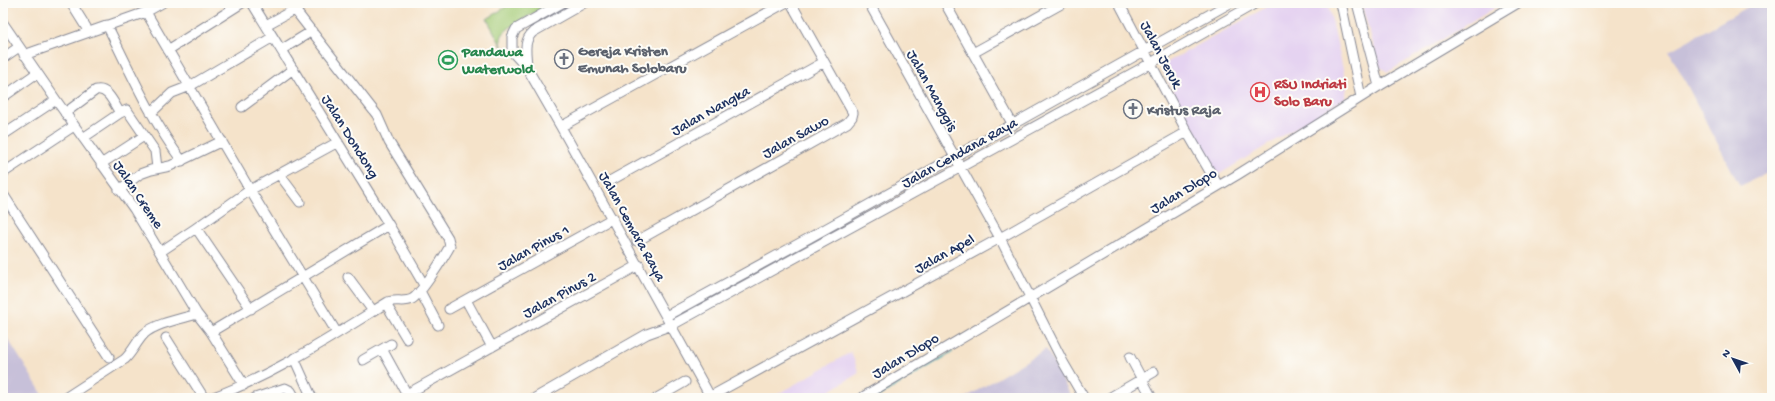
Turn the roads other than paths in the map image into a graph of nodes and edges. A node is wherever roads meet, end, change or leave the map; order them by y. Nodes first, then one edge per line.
1 (70, 3) edge
2 (162, 3) edge
3 (242, 3) edge
4 (252, 3) edge
5 (306, 3) edge
6 (584, 3) edge
7 (785, 3) edge
8 (792, 3) edge
9 (869, 3) edge
10 (945, 3) edge
11 (1063, 3) edge
12 (1119, 3) edge
13 (1230, 3) edge
14 (1256, 3) edge
15 (1341, 3) edge
16 (1357, 3) edge
17 (1518, 3) edge
18 (559, 4) edge
19 (295, 10) junction
20 (146, 12) junction
21 (562, 16) junction
22 (3, 23) edge
23 (107, 25) junction
24 (266, 25) junction
25 (86, 27) dead end
26 (312, 31) junction
27 (273, 37) junction
28 (1365, 37) junction
29 (1349, 42) junction
30 (168, 50) junction
31 (281, 50) junction
32 (22, 51) junction
33 (1144, 51) junction
34 (973, 53) junction
35 (3, 58) edge
36 (824, 62) junction
37 (1151, 63) junction
38 (526, 68) junction
39 (293, 69) junction
40 (37, 73) junction
41 (190, 86) junction
42 (1379, 86) junction
43 (3, 97) edge
44 (1361, 97) junction
45 (56, 100) junction
46 (242, 107) dead end
47 (65, 113) junction
48 (120, 113) junction
49 (151, 113) junction
50 (564, 125) dead end
51 (1012, 125) junction
52 (74, 126) junction
53 (1187, 132) junction
54 (3, 135) edge
55 (144, 136) junction
56 (83, 138) junction
57 (222, 141) junction
58 (338, 142) junction
59 (954, 158) junction
60 (182, 161) junction
61 (101, 164) junction
62 (960, 167) junction
63 (157, 168) junction
64 (3, 173) edge
65 (280, 174) junction
66 (608, 182) dead end
67 (1216, 182) dead end
68 (119, 190) junction
69 (250, 190) junction
70 (3, 194) edge
71 (300, 202) dead end
72 (613, 218) junction
73 (389, 225) junction
74 (196, 228) junction
75 (809, 238) junction
76 (1000, 238) junction
77 (637, 241) dead end
78 (814, 247) junction
79 (160, 252) junction
80 (639, 265) junction
81 (303, 277) junction
82 (348, 277) dead end
83 (422, 288) junction
84 (1030, 297) junction
85 (466, 300) junction
86 (386, 304) junction
87 (251, 309) junction
88 (448, 309) dead end
89 (373, 311) junction
90 (196, 314) junction
91 (667, 315) junction
92 (438, 324) dead end
93 (673, 325) junction
94 (211, 332) junction
95 (337, 333) junction
96 (647, 334) junction
97 (166, 338) dead end
98 (407, 339) dead end
99 (391, 344) dead end
100 (492, 347) junction
101 (382, 349) junction
102 (109, 357) dead end
103 (1130, 357) dead end
104 (294, 358) junction
105 (363, 360) dead end
106 (1154, 372) dead end
107 (1142, 379) junction
108 (685, 382) dead end
109 (244, 385) junction
110 (408, 396) edge
111 (712, 396) edge
112 (66, 398) edge
113 (204, 398) edge
114 (211, 398) edge
115 (255, 398) edge
116 (295, 398) edge
117 (312, 398) edge
118 (535, 398) edge
119 (657, 398) edge
120 (861, 398) edge
121 (1084, 398) edge
122 (1109, 398) edge
123 (1152, 398) edge

1 - 25 street
2 - 20 street
3 - 30 street
4 - 24 street, Jalan Dondong
5 - 19 street
6 - 21 street
7 - 50 street
8 - 36 street, Jalan Sawo
9 - 59 street, Jalan Manggis
10 - 34 street
11 - 34 street
12 - 33 street, Jalan Jeruk
13 - 33 street, Jalan Cendana Raya
14 - 37 street, Jalan Cendana Raya
15 - 29 street
16 - 28 street
17 - 42 street, Jalan Dlopo
18 - 21 street
18 - 38 street, Jalan Cemara Raya
19 - 24 street
19 - 26 street
20 - 23 street
20 - 30 street
21 - 38 street
22 - 32 street, Jalan Creme
23 - 32 street
23 - 49 street
24 - 27 street, Jalan Dondong
26 - 31 street
26 - 83 street
27 - 31 street, Jalan Dondong
27 - 41 street
28 - 29 street
28 - 42 street
29 - 44 street
30 - 41 street
31 - 39 street, Jalan Dondong
32 - 35 street
32 - 40 street, Jalan Creme
33 - 37 street, Jalan Jeruk
33 - 51 street, Jalan Cendana Raya
34 - 51 street
36 - 66 street, Jalan Nangka
36 - 77 street, Jalan Sawo
37 - 53 street, Jalan Jeruk
37 - 62 street, Jalan Cendana Raya
38 - 72 street, Jalan Cemara Raya
39 - 46 street
39 - 58 street, Jalan Dondong
40 - 43 street
40 - 45 street, Jalan Creme
41 - 49 street
41 - 57 street
42 - 44 street, Jalan Dlopo
44 - 84 street, Jalan Dlopo
45 - 47 street, Jalan Creme
45 - 54 street
47 - 48 street
47 - 52 street, Jalan Creme
48 - 55 street
48 - 56 street
49 - 60 street
51 - 59 street, Jalan Cendana Raya
52 - 56 street, Jalan Creme
52 - 64 street
53 - 67 street, Jalan Jeruk
53 - 76 street, Jalan Apel
55 - 61 street
55 - 63 street
56 - 61 street, Jalan Creme
57 - 60 street
57 - 69 street
58 - 65 street
58 - 73 street, Jalan Dondong
59 - 62 street, Jalan Manggis
59 - 75 street, Jalan Cendana Raya
60 - 63 street
61 - 68 street, Jalan Creme
62 - 76 street, Jalan Manggis
62 - 78 street, Jalan Cendana Raya
63 - 68 street
65 - 69 street
65 - 71 street
68 - 79 street, Jalan Creme
69 - 74 street
69 - 81 street
70 - 102 street
72 - 80 street, Jalan Cemara Raya
72 - 85 street, Jalan Pinus 1
73 - 81 street
73 - 83 street, Jalan Dondong
74 - 79 street
74 - 87 street
75 - 78 street
75 - 91 street, Jalan Cendana Raya
76 - 84 street, Jalan Manggis
76 - 111 street, Jalan Apel
78 - 93 street, Jalan Cendana Raya
79 - 90 street, Jalan Creme
80 - 91 street, Jalan Cemara Raya
80 - 100 street, Jalan Pinus 2
81 - 87 street
81 - 95 street
82 - 89 street
83 - 86 street
83 - 92 street, Jalan Dondong
84 - 120 street, Jalan Dlopo
84 - 121 street, Jalan Manggis
85 - 88 street, Jalan Pinus 1
85 - 100 street
86 - 89 street
86 - 98 street
87 - 94 street
89 - 95 street
90 - 94 street, Jalan Creme
90 - 112 street
91 - 93 street, Jalan Cemara Raya
91 - 96 street, Jalan Cendana Raya
93 - 96 street, Jalan Cendana Raya
93 - 111 street, Jalan Cemara Raya
94 - 109 street, Jalan Creme
95 - 104 street
96 - 118 street, Jalan Cendana Raya
97 - 113 street
99 - 101 street
100 - 110 street, Jalan Pinus 2
101 - 105 street
101 - 110 street, Jalan Pinus 2
103 - 107 street
104 - 109 street
104 - 117 street
106 - 107 street
107 - 122 street
107 - 123 street
108 - 119 street
109 - 114 street
115 - 116 street

